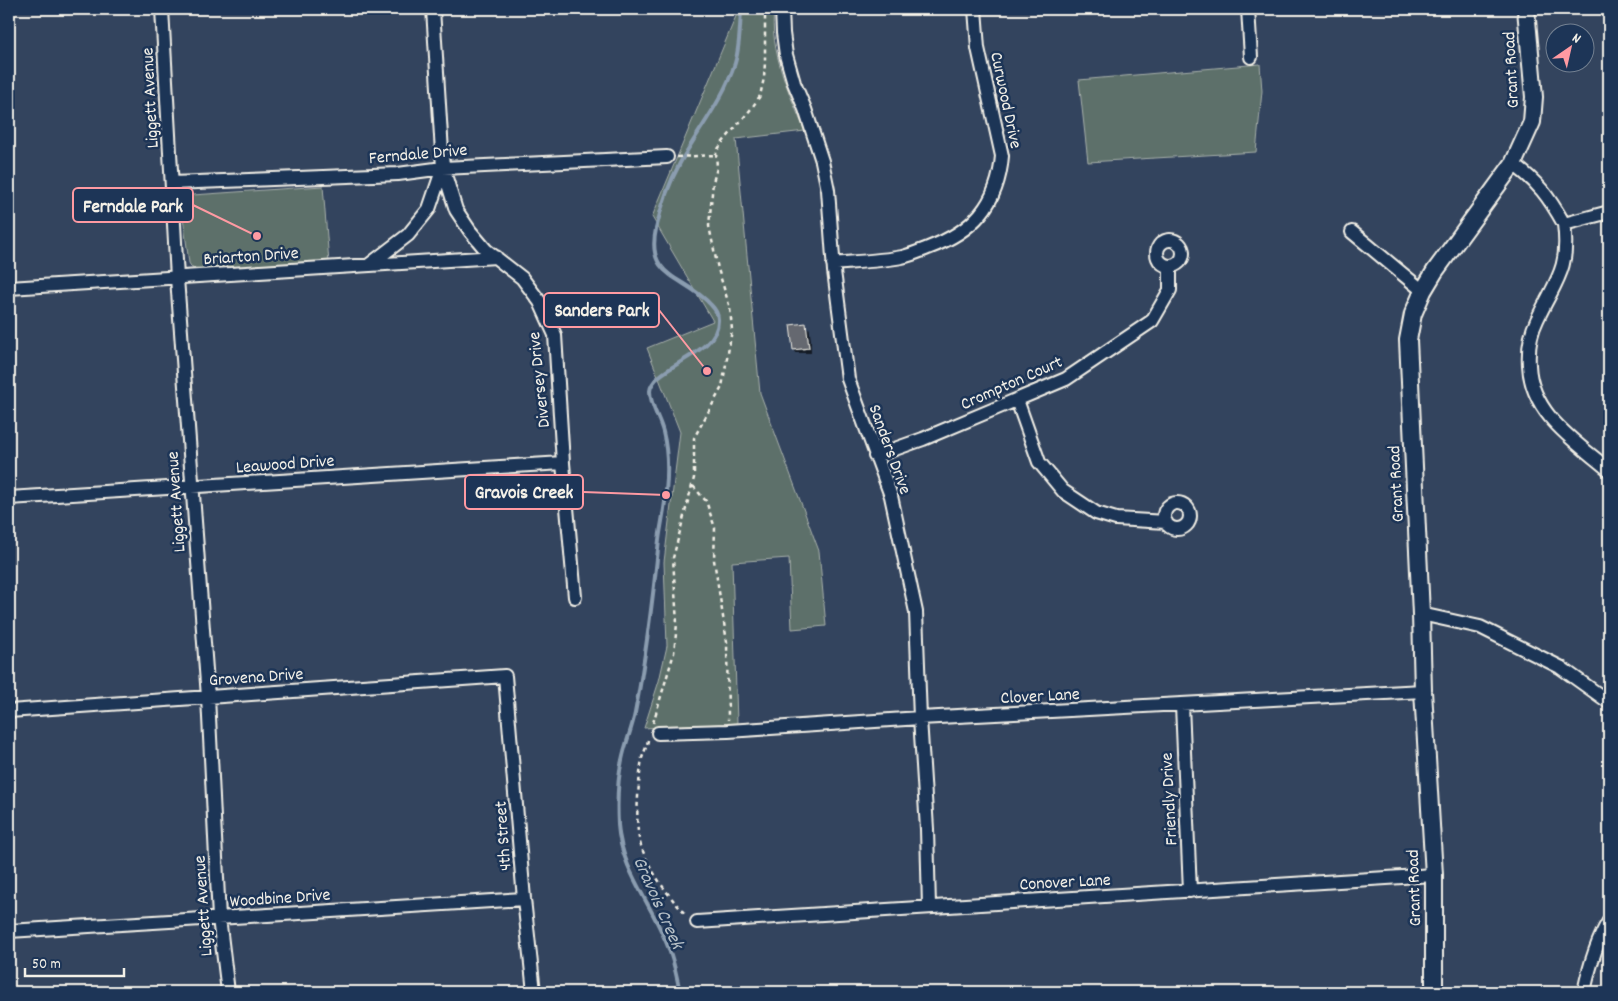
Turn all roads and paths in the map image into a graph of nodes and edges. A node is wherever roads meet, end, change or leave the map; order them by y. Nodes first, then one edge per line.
1 (162, 9) edge
2 (433, 9) edge
3 (764, 9) edge
4 (782, 9) edge
5 (975, 9) edge
6 (1248, 9) edge
7 (1526, 9) edge
8 (1251, 57) dead end
9 (716, 154) junction
10 (669, 157) joint
11 (1512, 164) junction
12 (443, 168) junction
13 (172, 183) junction
14 (1609, 212) edge
15 (1564, 224) junction
16 (1352, 232) dead end
17 (496, 257) junction
18 (369, 264) junction
19 (833, 264) junction
20 (1170, 267) dead end
21 (177, 278) junction
22 (9, 288) edge
23 (1423, 291) junction
24 (1017, 400) junction
25 (875, 456) junction
26 (563, 463) junction
27 (1609, 470) edge
28 (191, 486) junction
29 (693, 486) junction
30 (9, 498) edge
31 (1166, 522) dead end
32 (575, 597) dead end
33 (1421, 614) junction
34 (505, 676) joint
35 (1423, 692) junction
36 (208, 697) junction
37 (1609, 702) edge
38 (1182, 705) junction
39 (9, 710) edge
40 (920, 718) junction
41 (654, 730) junction
42 (728, 731) junction
43 (1434, 875) junction
44 (1190, 891) junction
45 (524, 899) junction
46 (928, 907) junction
47 (219, 918) junction
48 (1609, 921) edge
49 (697, 922) joint
50 (9, 931) edge
51 (228, 992) edge
52 (534, 992) edge
53 (1434, 992) edge
54 (1584, 992) edge

1 - 13 street, Liggett Avenue
2 - 12 street, Diversey Drive
3 - 9 path
4 - 19 street, Sanders Drive
5 - 19 street, Curwood Drive
6 - 8 street
7 - 11 street, Grant Road
9 - 10 path
9 - 29 path
10 - 12 street, Ferndale Drive
11 - 15 street
11 - 23 street, Grant Road
12 - 13 street, Ferndale Drive
12 - 17 street, Diversey Drive
12 - 18 street, Diversey Drive
13 - 21 street, Liggett Avenue
14 - 15 street
15 - 27 street
16 - 23 street
17 - 18 street, Briarton Drive
17 - 26 street, Diversey Drive
18 - 21 street, Briarton Drive
19 - 25 street, Sanders Drive
20 - 24 street, Crompton Court
21 - 22 street, Briarton Drive
21 - 28 street, Liggett Avenue
23 - 33 street, Grant Road
24 - 25 street, Crompton Court
24 - 31 street
25 - 40 street, Sanders Drive
26 - 28 street, Leawood Drive
26 - 32 street, Diversey Drive
28 - 30 street, Leawood Drive
28 - 36 street, Liggett Avenue
29 - 41 path
29 - 42 path
33 - 35 street, Grant Road
33 - 37 street
34 - 36 street, Grovena Drive
34 - 45 street, 4th Street
35 - 38 street, Clover Lane
35 - 43 street, Grant Road
36 - 39 street, Grovena Drive
36 - 47 street, Liggett Avenue
38 - 40 street, Clover Lane
38 - 44 street, Friendly Drive
40 - 42 street, Clover Lane
40 - 46 street, Sanders Drive
41 - 42 street, Clover Lane
41 - 49 path
43 - 44 street, Conover Lane
43 - 53 street, Grant Road
44 - 46 street, Conover Lane
45 - 47 street, Woodbine Drive
45 - 52 street, 4th Street
46 - 49 street, Conover Lane
47 - 50 street, Woodbine Drive
47 - 51 street, Liggett Avenue
48 - 54 street

